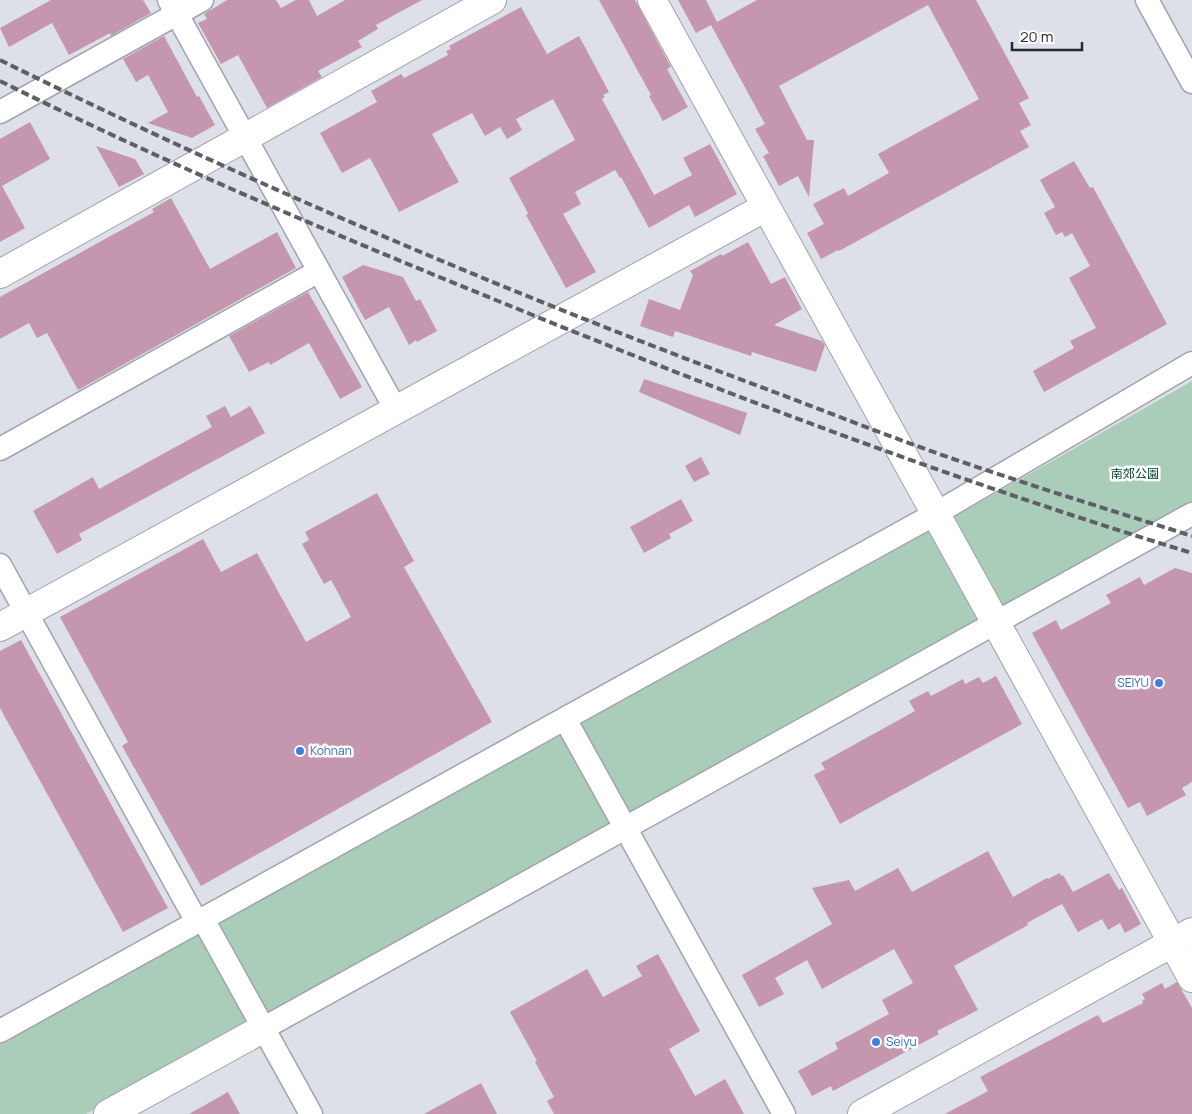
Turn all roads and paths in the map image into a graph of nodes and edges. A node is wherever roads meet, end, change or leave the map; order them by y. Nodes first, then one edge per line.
1 (202, 0) edge
2 (492, 0) edge
3 (652, 0) edge
4 (1147, 0) edge
5 (173, 7) edge
6 (1192, 82) edge
7 (0, 112) edge
8 (245, 137) junction
9 (766, 207) junction
10 (319, 271) junction
11 (0, 274) edge
12 (1192, 363) edge
13 (396, 410) junction
14 (0, 449) edge
15 (935, 514) junction
16 (1192, 514) edge
17 (0, 565) edge
18 (26, 612) junction
19 (995, 623) junction
20 (0, 627) edge
21 (565, 719) junction
22 (626, 828) junction
23 (200, 920) junction
24 (1182, 937) edge
25 (1192, 978) edge
26 (264, 1028) junction
27 (0, 1031) edge
28 (108, 1114) edge
29 (311, 1114) edge
30 (784, 1114) edge
31 (862, 1114) edge

1 - 5 street
2 - 8 street
3 - 9 street
4 - 6 street
5 - 7 street
5 - 8 street
8 - 10 street
8 - 11 street
9 - 13 street
9 - 15 street
10 - 13 street
10 - 14 street
12 - 15 street
13 - 18 street
15 - 19 street
15 - 21 street
16 - 19 street
17 - 18 street
18 - 20 street
18 - 23 street
19 - 22 street
19 - 24 street
21 - 22 street
21 - 23 street
22 - 26 street
22 - 30 street
23 - 26 street
23 - 27 street
24 - 25 street
24 - 31 street
26 - 28 street
26 - 29 street

